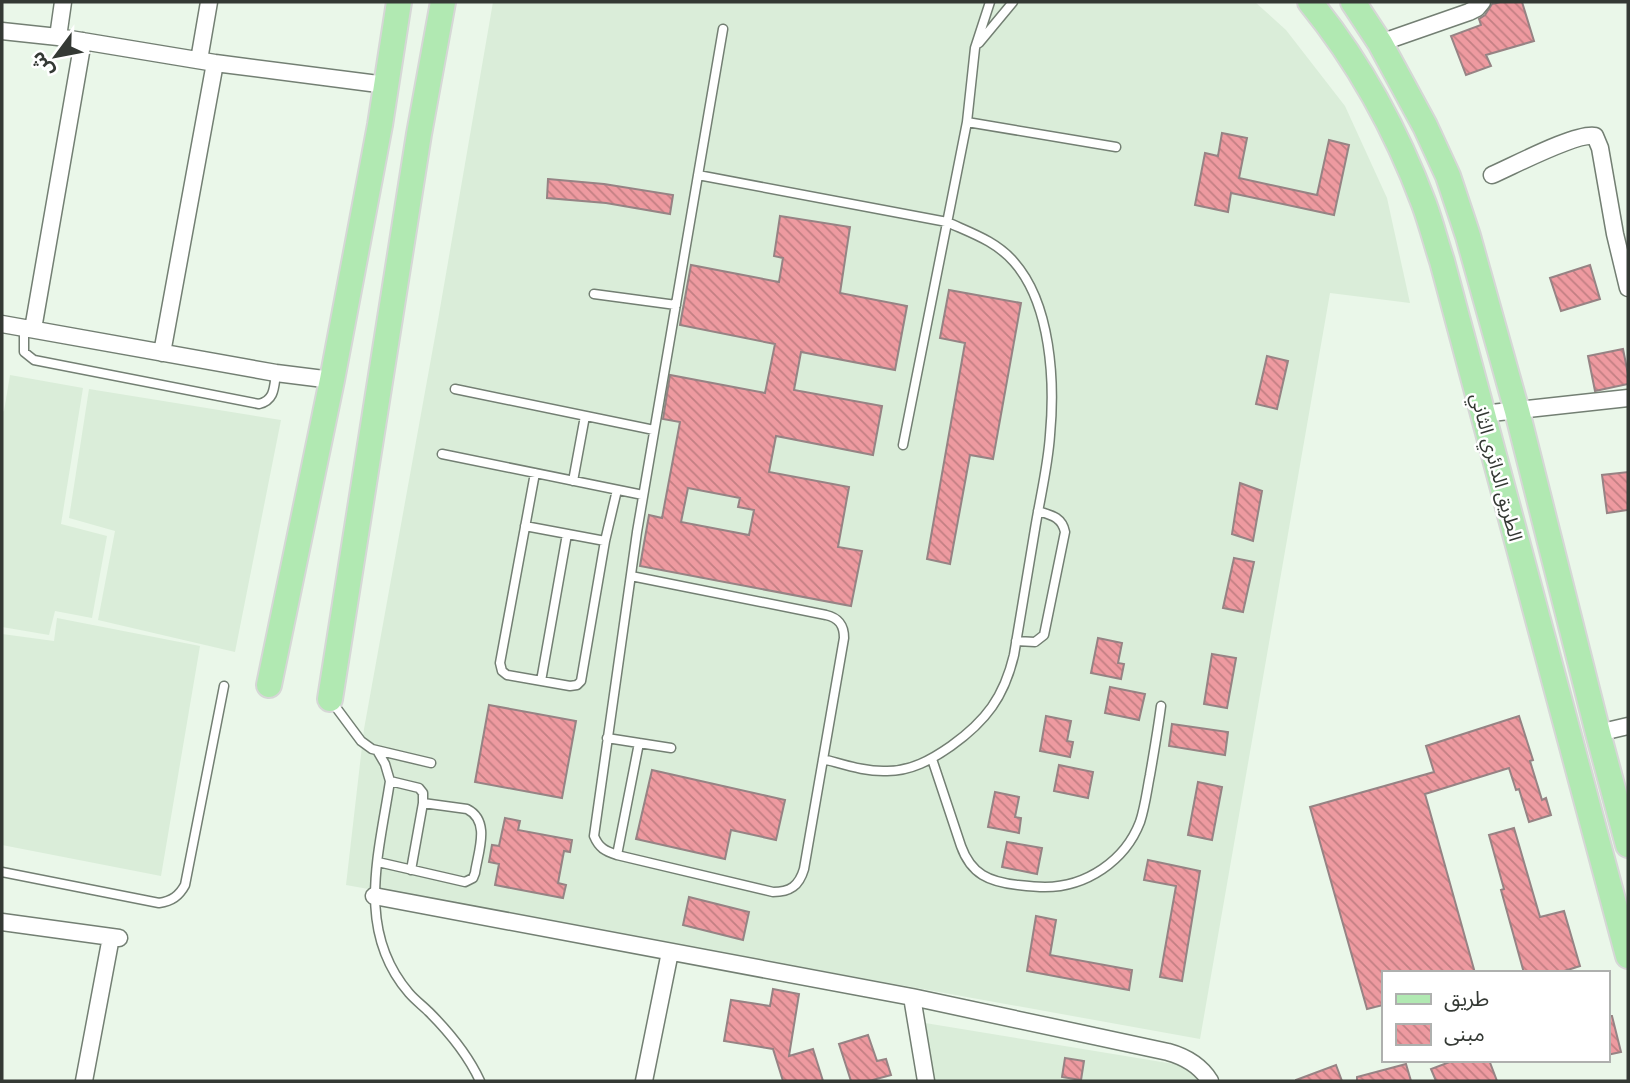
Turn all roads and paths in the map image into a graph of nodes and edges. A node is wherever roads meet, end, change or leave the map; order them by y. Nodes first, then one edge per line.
1 (64, 2) edge
2 (209, 2) edge
3 (399, 2) edge
4 (443, 2) edge
5 (990, 2) edge
6 (1013, 2) edge
7 (1310, 2) edge
8 (1482, 2) edge
9 (1357, 5) edge
10 (723, 29) dead end
11 (2, 31) edge
12 (58, 37) junction
13 (83, 41) junction
14 (1380, 43) junction
15 (975, 48) junction
16 (207, 61) junction
17 (386, 85) junction
18 (967, 122) junction
19 (380, 125) junction
20 (419, 134) junction
21 (1116, 147) dead end
22 (698, 175) junction
23 (1492, 175) dead end
24 (947, 222) junction
25 (1628, 288) edge
26 (594, 294) dead end
27 (676, 305) junction
28 (2, 324) edge
29 (28, 329) junction
30 (162, 352) junction
31 (276, 373) junction
32 (332, 380) junction
33 (455, 389) dead end
34 (1628, 398) edge
35 (1517, 411) junction
36 (1482, 414) junction
37 (585, 416) junction
38 (654, 430) junction
39 (902, 445) dead end
40 (442, 454) dead end
41 (536, 473) junction
42 (573, 481) junction
43 (617, 490) junction
44 (643, 495) junction
45 (1038, 511) junction
46 (526, 526) junction
47 (567, 534) junction
48 (606, 541) junction
49 (631, 576) junction
50 (1016, 641) junction
51 (541, 681) junction
52 (269, 685) dead end
53 (224, 686) dead end
54 (330, 699) joint
55 (1161, 706) dead end
56 (1628, 726) edge
57 (1598, 733) junction
58 (607, 738) junction
59 (639, 743) junction
60 (671, 748) dead end
61 (378, 752) junction
62 (932, 759) junction
63 (822, 760) junction
64 (431, 763) dead end
65 (390, 781) junction
66 (423, 803) junction
67 (1628, 845) edge
68 (617, 855) junction
69 (378, 862) junction
70 (411, 870) junction
71 (2, 872) edge
72 (374, 897) junction
73 (2, 922) edge
74 (670, 951) junction
75 (1628, 956) edge
76 (912, 997) junction
77 (84, 1081) edge
78 (480, 1081) edge
79 (644, 1081) edge
80 (926, 1081) edge
81 (1210, 1081) edge

1 - 12 street
2 - 16 street
3 - 17 main road
4 - 20 main road
5 - 15 lane
6 - 15 lane
7 - 36 main road, الطريق الدائري الثاني
8 - 14 street
9 - 14 main road, الطريق الدائري الثاني
10 - 22 lane
11 - 12 street
12 - 13 street
13 - 16 street
13 - 29 street
14 - 35 main road, الطريق الدائري الثاني
15 - 18 lane
16 - 17 street
16 - 30 street
17 - 19 main road
18 - 21 lane
18 - 24 lane
19 - 20 main road
19 - 32 main road
20 - 54 main road
22 - 24 lane
22 - 27 lane
23 - 25 street
24 - 39 lane
24 - 45 lane
26 - 27 lane
27 - 38 lane
28 - 29 street
29 - 30 street
29 - 31 lane
30 - 31 street
31 - 32 street
32 - 52 main road
33 - 37 lane
34 - 35 street
35 - 36 street
35 - 57 main road, الطريق الدائري الثاني
36 - 75 main road, الطريق الدائري الثاني
37 - 38 lane
37 - 42 lane
38 - 44 lane
40 - 41 lane
41 - 42 lane
41 - 46 lane
42 - 43 lane
43 - 44 lane
43 - 48 lane
44 - 49 lane
45 - 50 lane
45 - 50 lane
46 - 47 lane
46 - 51 lane
47 - 48 lane
47 - 51 lane
48 - 51 lane
49 - 58 lane
49 - 63 lane
50 - 62 lane
53 - 71 lane
54 - 61 lane
55 - 62 lane
56 - 57 street
57 - 67 main road, الطريق الدائري الثاني
58 - 59 lane
58 - 68 lane
59 - 60 lane
59 - 68 lane
61 - 64 lane
61 - 65 lane
62 - 63 lane
63 - 68 lane
65 - 66 lane
65 - 69 lane
66 - 70 lane
66 - 70 lane
69 - 70 lane
69 - 72 lane
72 - 74 street
72 - 78 lane
73 - 77 street
74 - 76 street
74 - 79 street
76 - 80 street
76 - 81 street

